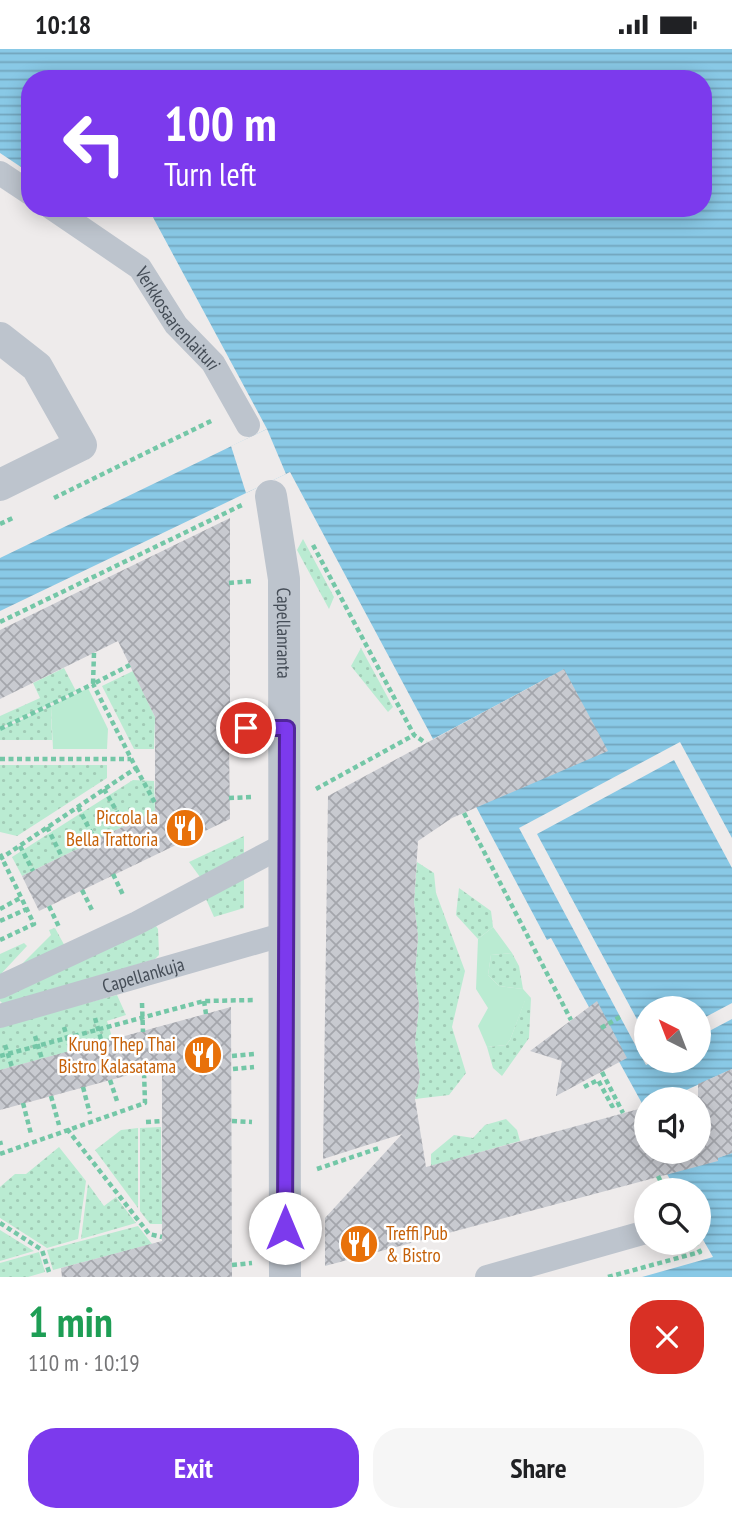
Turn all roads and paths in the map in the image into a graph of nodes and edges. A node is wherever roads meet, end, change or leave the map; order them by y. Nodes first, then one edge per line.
1 (0, 173) edge
2 (21, 187) edge
3 (65, 217) edge
4 (0, 338) edge
5 (243, 416) joint
6 (0, 485) edge
7 (50, 500) dead end
8 (272, 501) junction
9 (25, 512) dead end
10 (0, 524) edge
11 (0, 622) edge
12 (94, 653) dead end
13 (130, 665) dead end
14 (93, 684) junction
15 (287, 728) junction
16 (0, 729) edge
17 (229, 731) dead end
18 (414, 735) junction
19 (426, 743) dead end
20 (0, 759) edge
21 (131, 759) junction
22 (136, 768) junction
23 (104, 789) junction
24 (312, 791) dead end
25 (155, 803) dead end
26 (78, 807) junction
27 (464, 813) dead end
28 (125, 826) dead end
29 (47, 827) junction
30 (95, 840) dead end
31 (284, 845) junction
32 (20, 846) junction
33 (1, 857) edge
34 (62, 857) dead end
35 (33, 871) dead end
36 (22, 897) junction
37 (0, 909) edge
38 (27, 909) junction
39 (0, 921) edge
40 (285, 934) junction
41 (0, 940) edge
42 (0, 987) edge
43 (258, 1000) dead end
44 (204, 1001) junction
45 (206, 1014) dead end
46 (0, 1016) edge
47 (620, 1017) dead end
48 (571, 1020) dead end
49 (601, 1028) dead end
50 (258, 1053) dead end
51 (0, 1056) edge
52 (232, 1056) dead end
53 (259, 1067) dead end
54 (233, 1069) dead end
55 (144, 1071) dead end
56 (602, 1072) dead end
57 (110, 1080) dead end
58 (83, 1087) dead end
59 (584, 1087) dead end
60 (51, 1096) dead end
61 (23, 1103) dead end
62 (618, 1103) junction
63 (118, 1104) dead end
64 (623, 1112) dead end
65 (90, 1114) dead end
66 (162, 1121) dead end
67 (232, 1121) dead end
68 (146, 1122) dead end
69 (260, 1122) dead end
70 (59, 1125) dead end
71 (67, 1129) junction
72 (31, 1134) dead end
73 (379, 1148) dead end
74 (0, 1154) edge
75 (323, 1166) dead end
76 (0, 1223) edge
77 (634, 1235) edge
78 (162, 1237) dead end
79 (689, 1255) edge
80 (232, 1265) dead end
81 (272, 1270) edge
82 (49, 1272) dead end
83 (487, 1277) edge
84 (608, 1277) edge

1 - 2 street
3 - 5 street, Verkkosaarenlaituri
4 - 6 street
5 - 7 path
8 - 11 path
8 - 15 street, Capellanranta
8 - 18 path
9 - 10 path
12 - 14 path
13 - 14 path
14 - 16 path
14 - 21 path
15 - 17 lane
15 - 31 street, Capellanranta
18 - 19 path
18 - 24 path
20 - 21 path
21 - 22 path
22 - 23 path
22 - 25 path
23 - 26 path
23 - 28 path
26 - 29 path
26 - 30 path
27 - 48 path
29 - 32 path
29 - 34 path
31 - 40 street, Capellanranta
31 - 42 street
32 - 33 path
32 - 35 path
33 - 36 path
36 - 37 path
36 - 38 path
38 - 39 path
38 - 41 path
40 - 46 street, Capellankuja
40 - 81 street, Capellanranta
43 - 44 path
44 - 45 path
44 - 51 path
47 - 49 path
50 - 52 path
53 - 54 path
55 - 71 path
56 - 62 path
57 - 63 path
58 - 65 path
59 - 62 path
60 - 70 path
61 - 72 path
62 - 64 path
66 - 68 path
67 - 69 path
71 - 74 path
71 - 78 path
73 - 75 path
76 - 82 path
77 - 83 street
79 - 84 path
80 - 81 path

